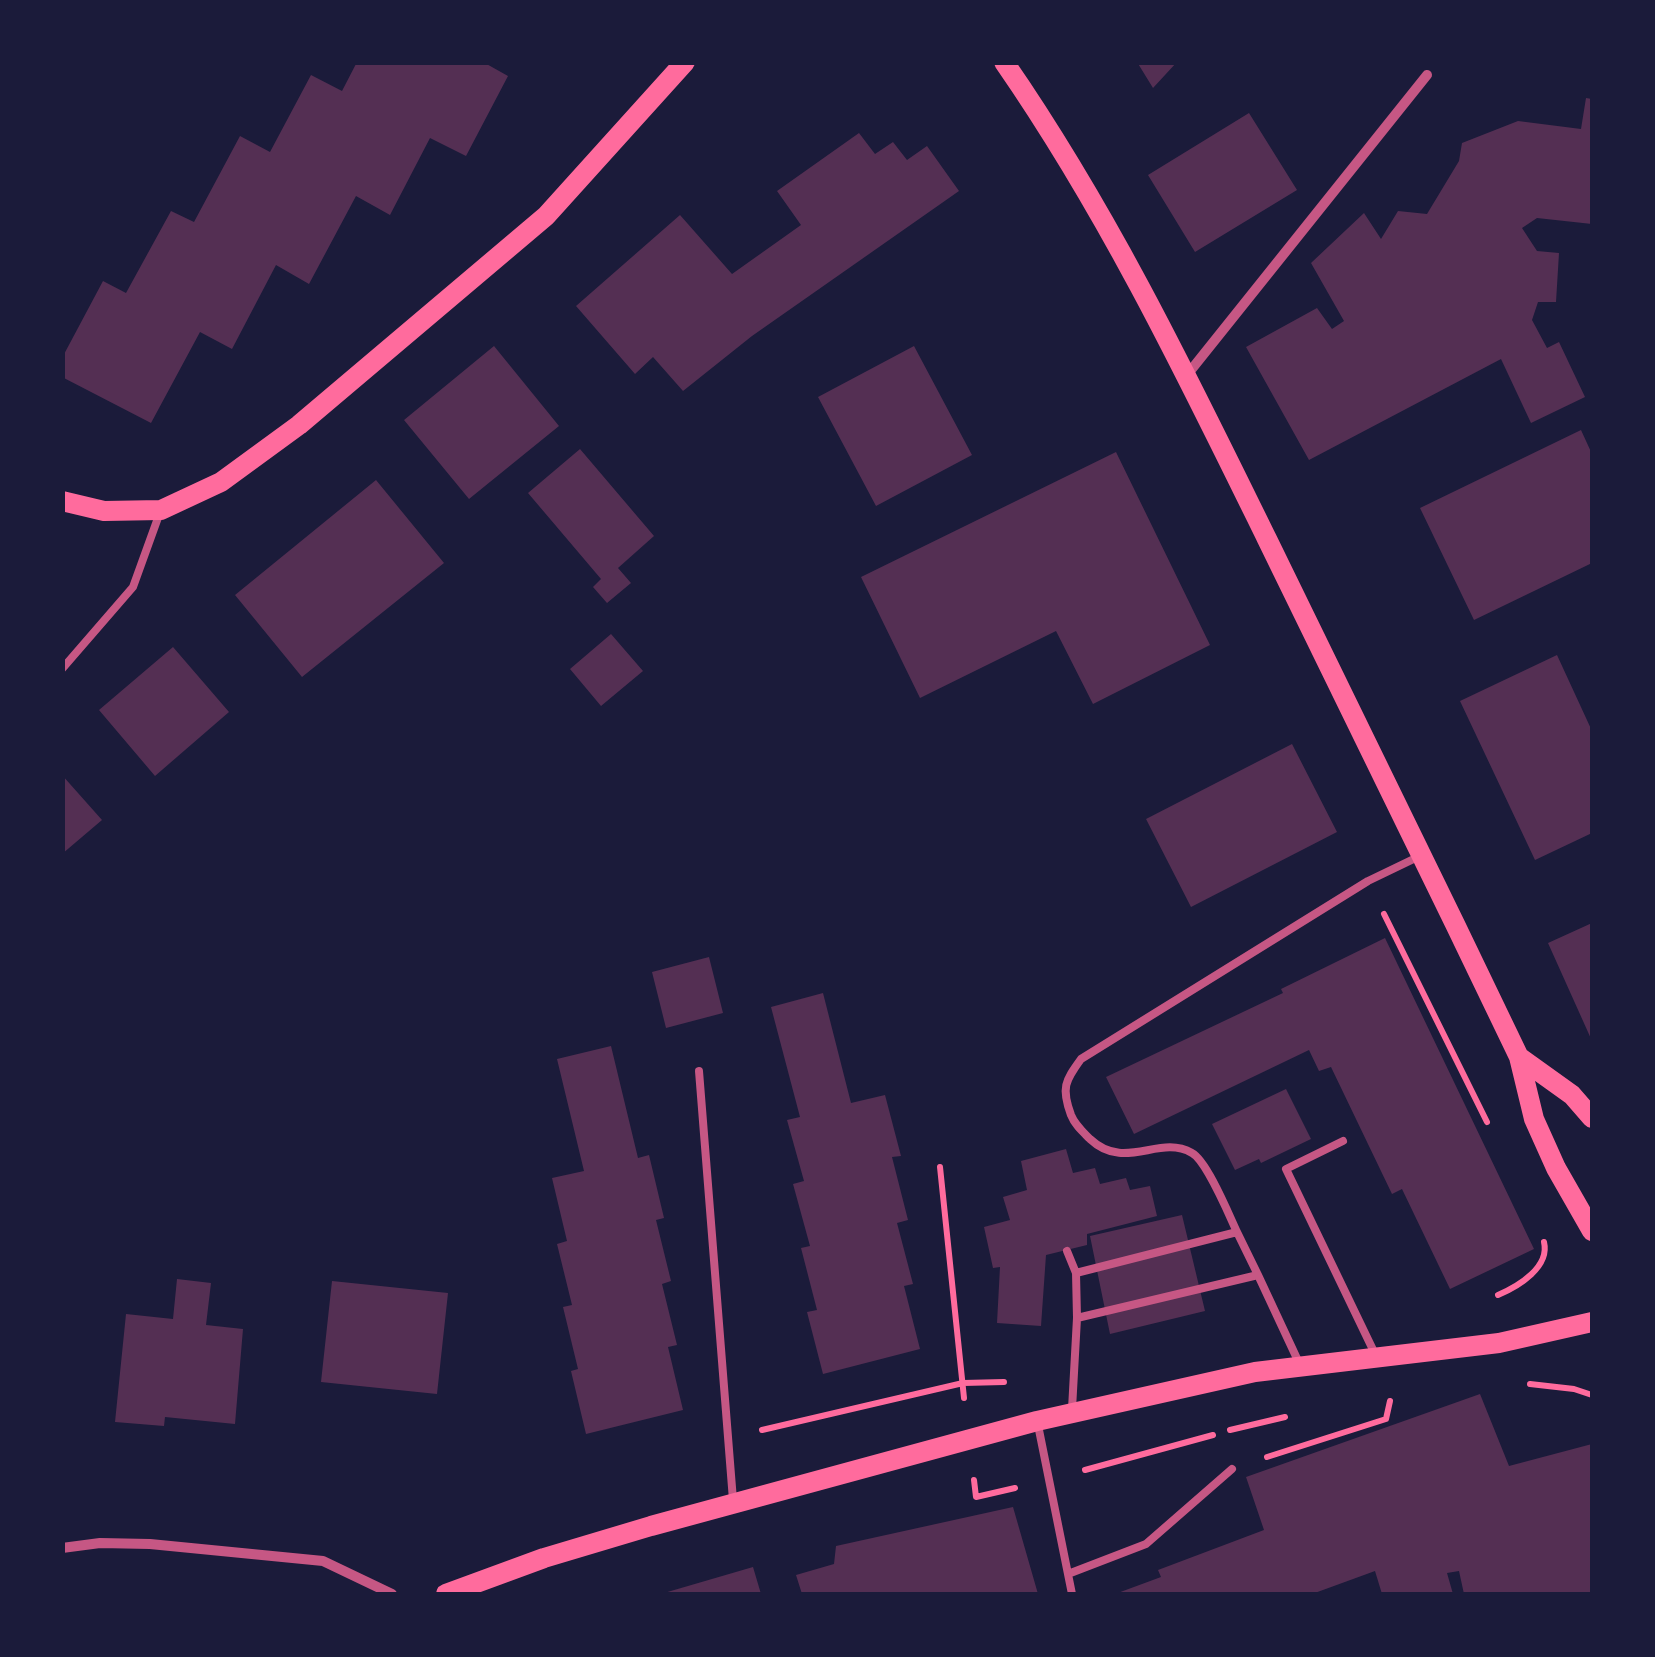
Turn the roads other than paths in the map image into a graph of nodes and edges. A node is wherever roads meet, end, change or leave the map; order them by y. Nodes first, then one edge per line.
1 (685, 62) edge
2 (1004, 62) edge
3 (1427, 76) dead end
4 (1187, 376) junction
5 (62, 501) edge
6 (161, 510) junction
7 (62, 669) edge
8 (1422, 855) junction
9 (1519, 1057) junction
10 (699, 1071) dead end
11 (1592, 1118) edge
12 (1343, 1141) dead end
13 (1592, 1231) edge
14 (1237, 1232) junction
15 (1067, 1251) dead end
16 (1076, 1273) junction
17 (1258, 1274) junction
18 (1077, 1318) junction
19 (1592, 1322) edge
20 (1376, 1356) junction
21 (1300, 1366) junction
22 (1072, 1413) junction
23 (1038, 1421) junction
24 (1232, 1469) road end
25 (733, 1504) junction
26 (62, 1548) edge
27 (1068, 1574) junction
28 (392, 1594) edge
29 (446, 1594) edge
30 (1072, 1594) edge

1 - 6 main road
2 - 4 main road
3 - 4 street
4 - 8 main road
5 - 6 main road
6 - 7 lane
8 - 9 main road
8 - 14 lane
9 - 11 main road
9 - 13 main road
10 - 25 lane
12 - 20 lane
14 - 16 lane
14 - 17 lane
15 - 16 lane
16 - 18 lane
17 - 18 lane
17 - 21 lane
18 - 22 lane
19 - 20 main road
20 - 21 main road
21 - 22 main road
22 - 23 main road
23 - 25 main road
23 - 27 lane
24 - 27 lane
25 - 29 main road
26 - 28 street
27 - 30 lane

